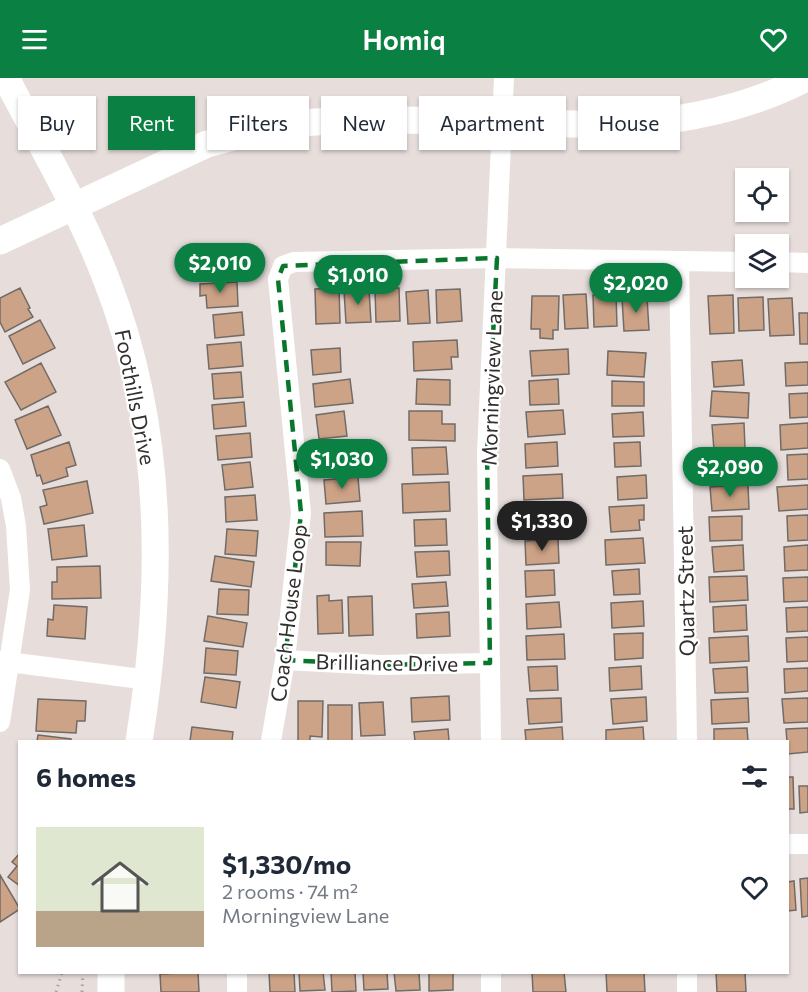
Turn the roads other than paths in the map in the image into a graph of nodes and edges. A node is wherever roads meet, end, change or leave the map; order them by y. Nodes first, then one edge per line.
1 (6, 78) edge
2 (504, 78) edge
3 (806, 78) edge
4 (503, 96) edge
5 (419, 121) edge
6 (566, 124) edge
7 (501, 150) edge
8 (74, 206) junction
9 (0, 241) edge
10 (496, 258) junction
11 (679, 261) junction
12 (735, 262) edge
13 (789, 262) edge
14 (808, 263) edge
15 (0, 469) edge
16 (285, 660) junction
17 (4, 662) edge
18 (490, 663) junction
19 (149, 680) junction
20 (0, 722) edge
21 (139, 740) edge
22 (271, 740) edge
23 (491, 740) edge
24 (687, 740) edge
25 (789, 844) edge
26 (808, 844) edge
27 (111, 974) edge
28 (237, 974) edge
29 (491, 974) edge
30 (687, 974) edge
31 (111, 992) edge
32 (237, 992) edge
33 (491, 992) edge
34 (687, 992) edge

1 - 8 street, Foothills Drive
2 - 4 street, Morningview Lane
3 - 6 street
5 - 8 street
7 - 10 street, Morningview Lane
8 - 9 street
8 - 19 street, Foothills Drive
10 - 11 street, Coach House Loop
10 - 16 street, Coach House Loop
10 - 18 street, Morningview Lane
11 - 12 street, Coach House Loop
11 - 24 street, Quartz Street
13 - 14 street
15 - 17 street
16 - 18 street, Brilliance Drive
16 - 22 street, Coach House Loop
17 - 19 street
17 - 20 street
18 - 23 street, Morningview Lane
19 - 21 street, Foothills Drive
25 - 26 street
27 - 31 street
28 - 32 street
29 - 33 street
30 - 34 street

